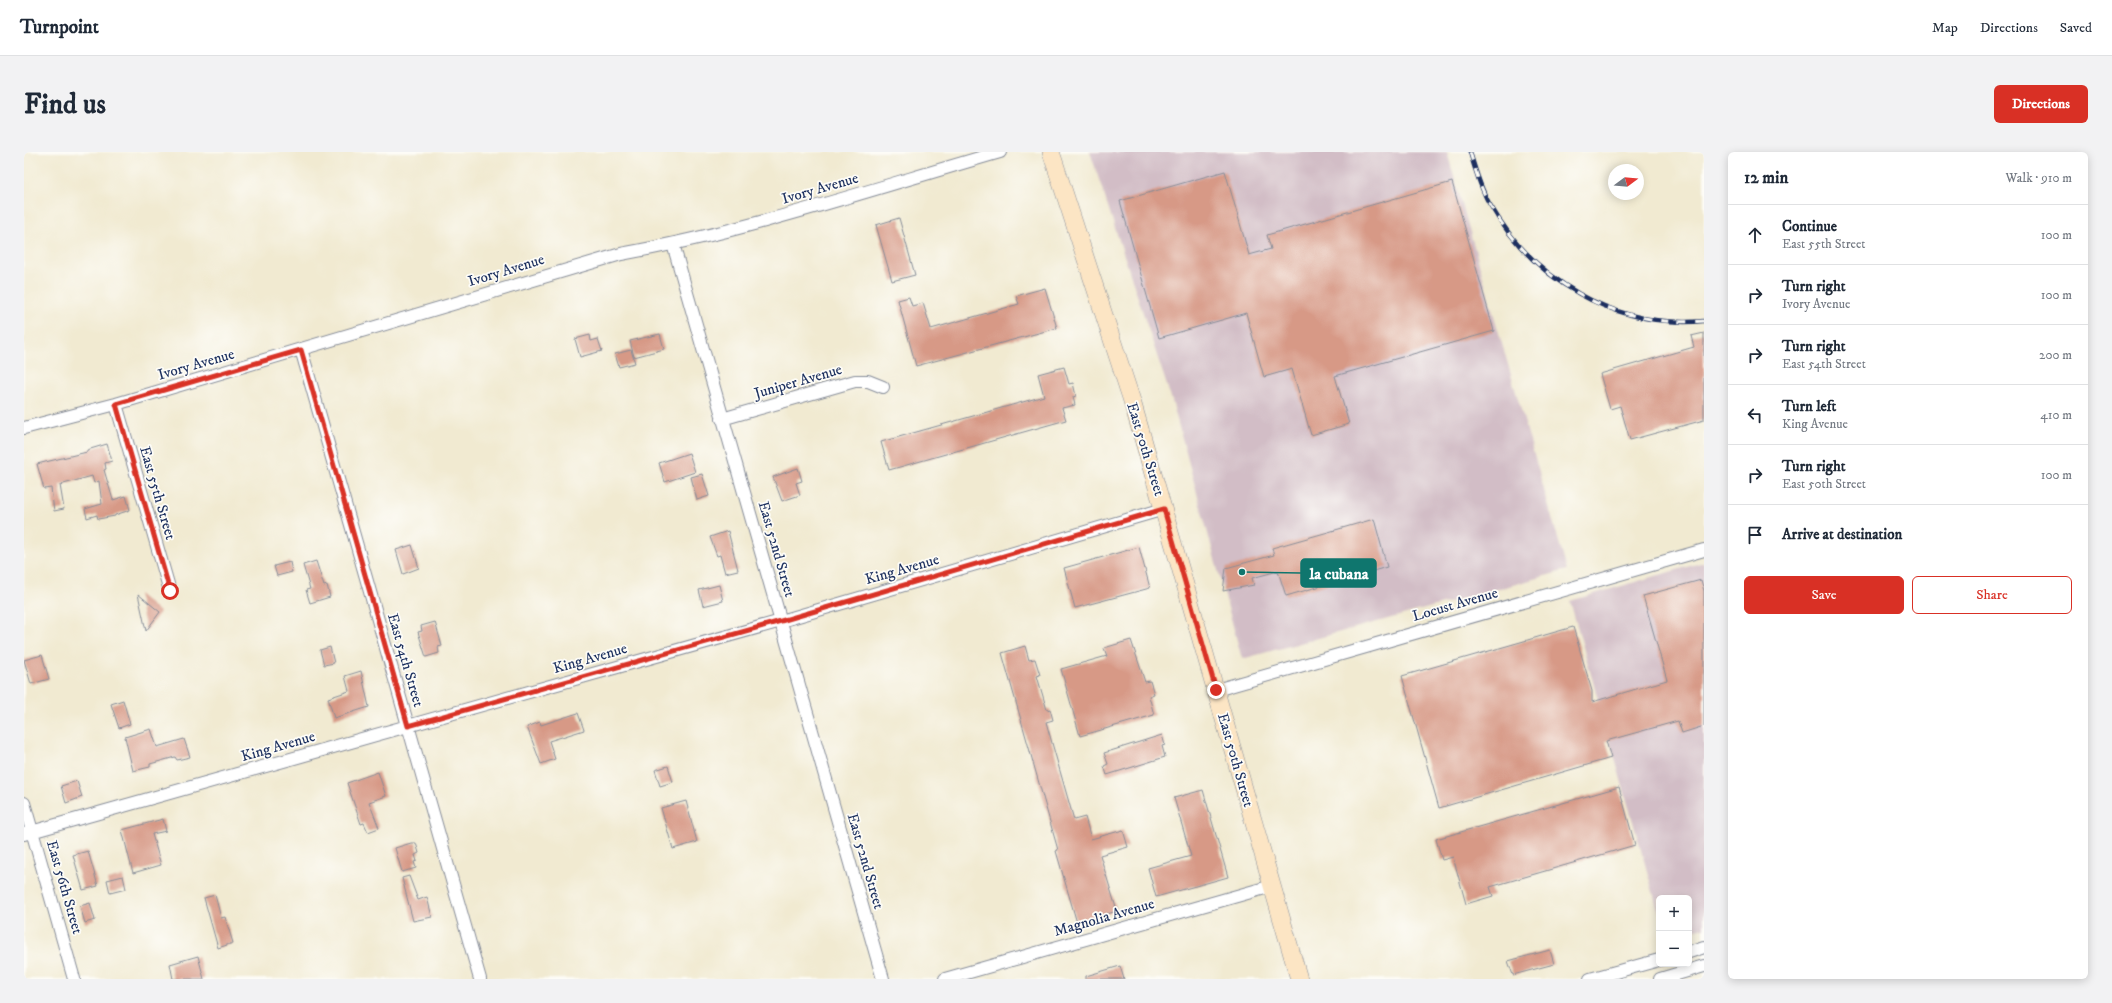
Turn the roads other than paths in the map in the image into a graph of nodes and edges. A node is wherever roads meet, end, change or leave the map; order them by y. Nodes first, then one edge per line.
1 (1000, 152) edge
2 (1050, 152) edge
3 (673, 244) junction
4 (301, 350) junction
5 (883, 387) dead end
6 (116, 404) junction
7 (722, 419) junction
8 (24, 428) edge
9 (1164, 509) junction
10 (1704, 550) edge
11 (170, 591) dead end
12 (781, 621) junction
13 (1216, 690) junction
14 (408, 726) junction
15 (24, 803) edge
16 (28, 833) edge
17 (1272, 886) junction
18 (1704, 947) edge
19 (1692, 951) edge
20 (1656, 961) edge
21 (1704, 966) edge
22 (74, 979) edge
23 (480, 979) edge
24 (883, 979) edge
25 (945, 979) edge
26 (1299, 979) edge
27 (1590, 979) edge
28 (1660, 979) edge

1 - 3 street, Ivory Avenue
2 - 9 main road, East 50th Street
3 - 4 street, Ivory Avenue
3 - 7 street, East 52nd Street
4 - 6 street, Ivory Avenue
4 - 14 street, East 54th Street
5 - 7 street, Juniper Avenue
6 - 8 street, Ivory Avenue
6 - 11 street, East 55th Street
7 - 12 street, East 52nd Street
9 - 12 street, King Avenue
9 - 13 main road, East 50th Street
10 - 13 street, Locust Avenue
12 - 14 street, King Avenue
12 - 24 street, East 52nd Street
13 - 17 main road, East 50th Street
14 - 16 street, King Avenue
14 - 23 street, East 54th Street
15 - 16 street, East 56th Street
16 - 22 street, East 56th Street
17 - 25 street, Magnolia Avenue
17 - 26 main road, East 50th Street
18 - 19 street
20 - 27 street
21 - 28 street

